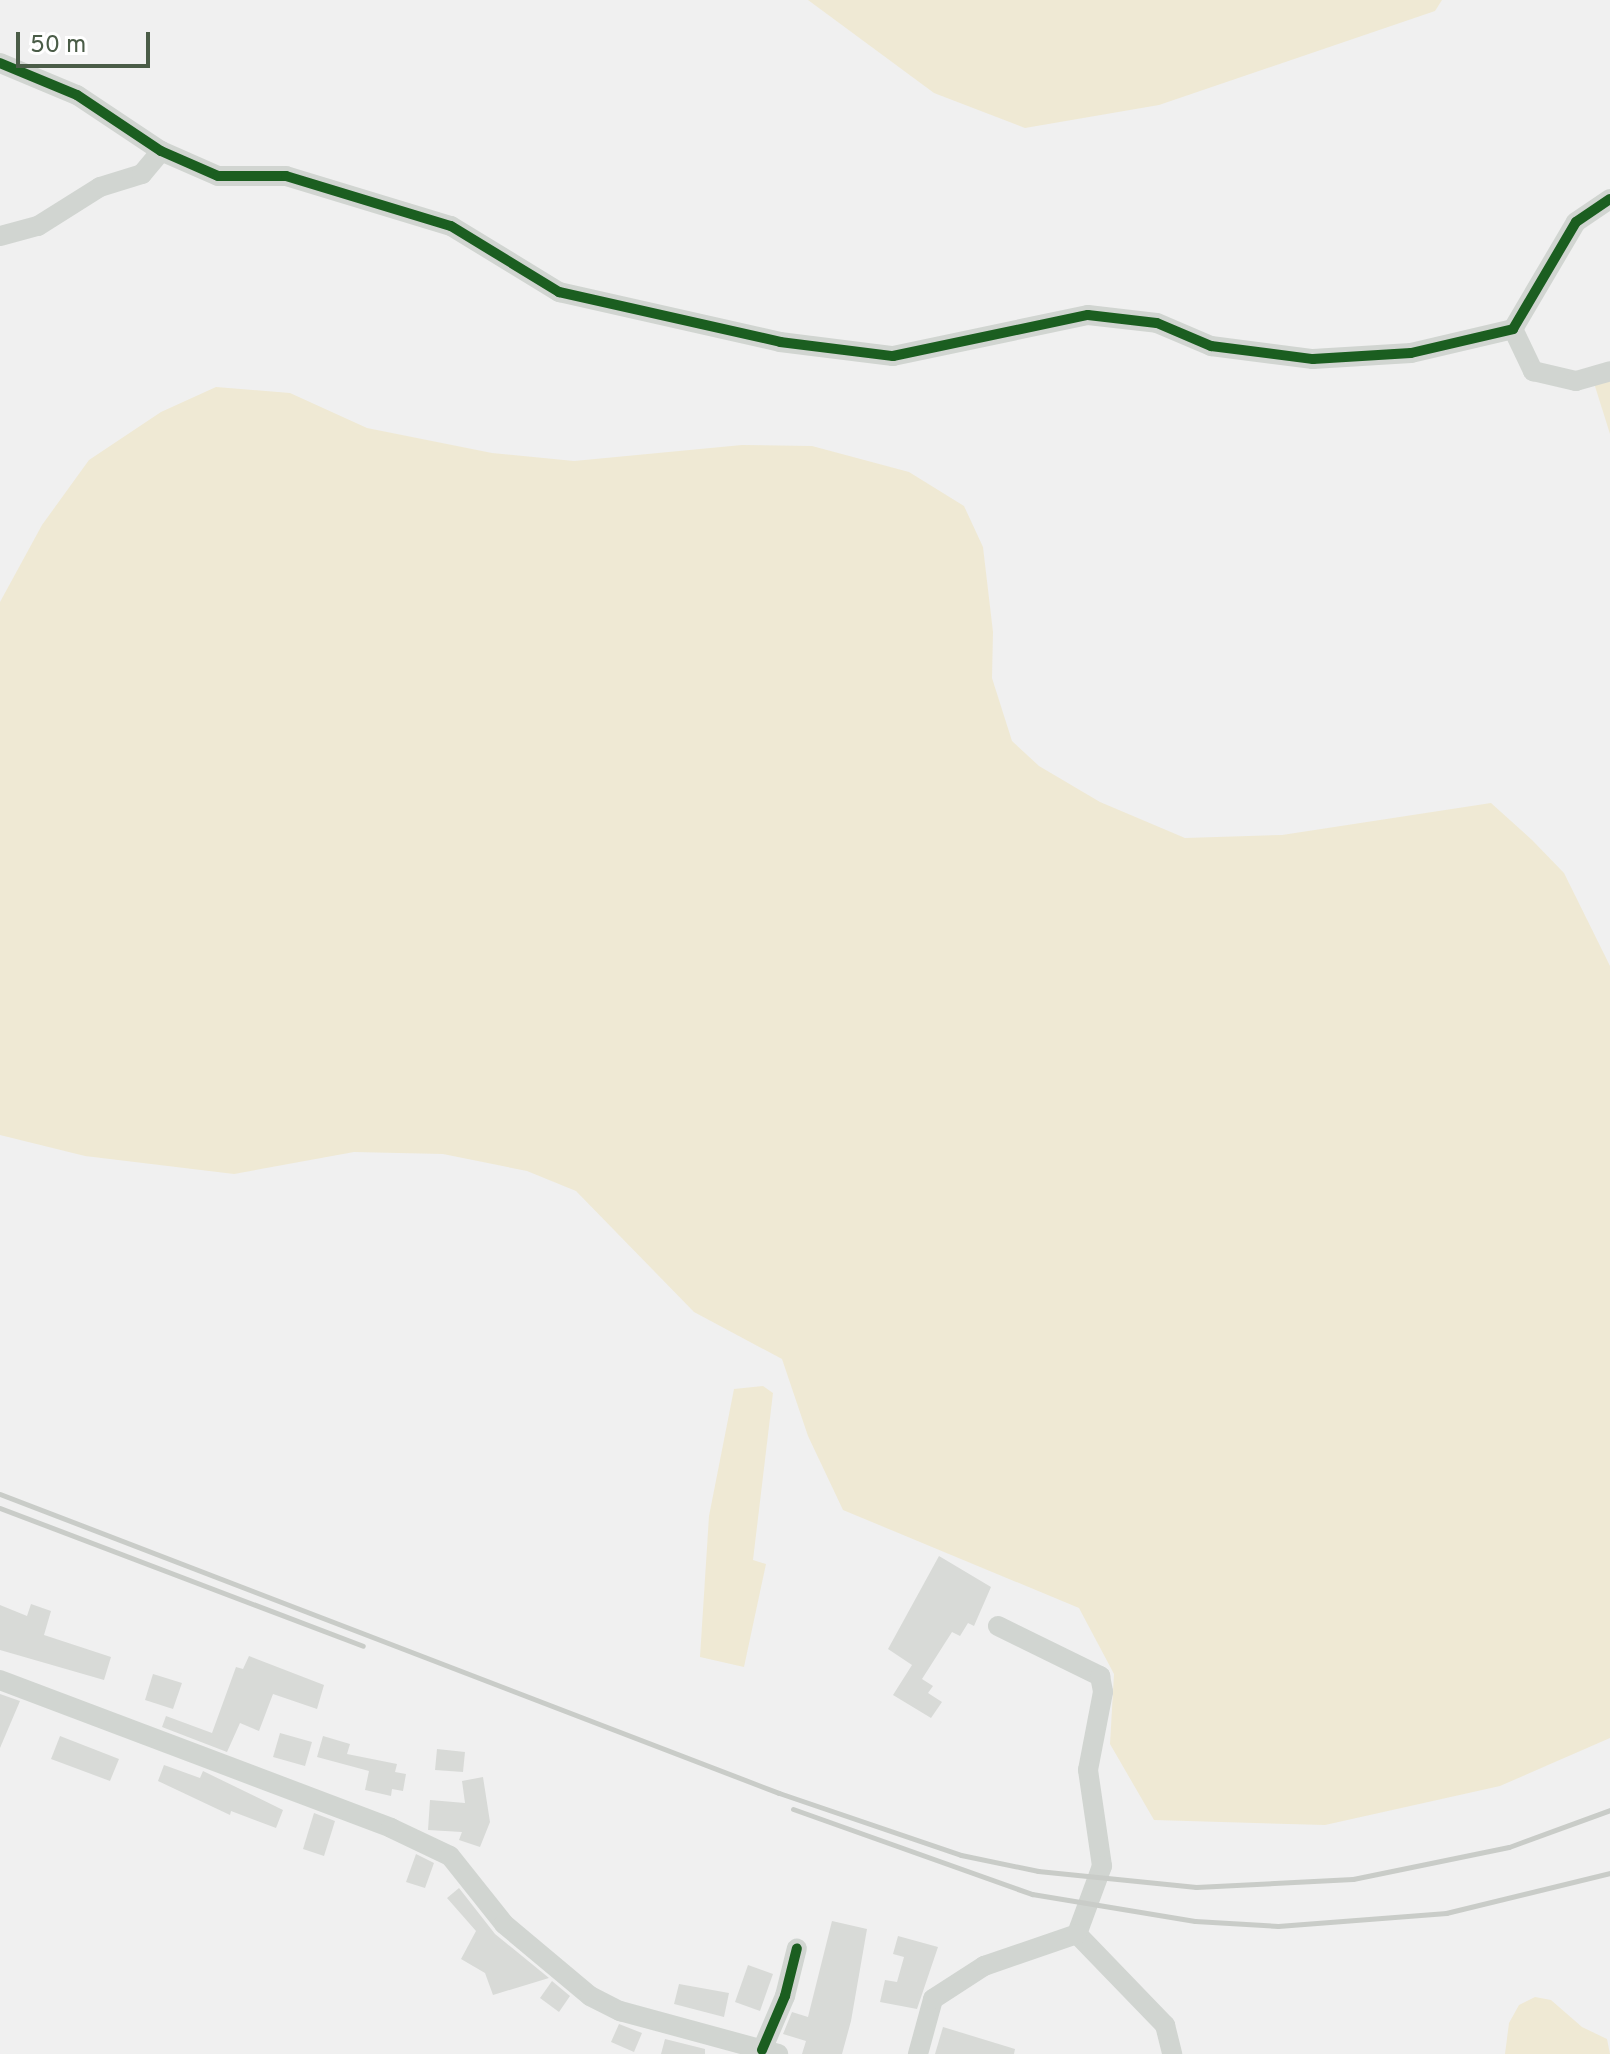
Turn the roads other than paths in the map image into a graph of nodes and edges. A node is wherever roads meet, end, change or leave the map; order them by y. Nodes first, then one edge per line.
1 (0, 63) edge
2 (161, 151) junction
3 (1610, 199) edge
4 (0, 236) edge
5 (1513, 329) junction
6 (1610, 371) edge
7 (998, 1626) dead end
8 (0, 1680) edge
9 (1077, 1934) junction
10 (797, 1948) dead end
11 (770, 2052) edge
12 (918, 2054) edge
13 (1172, 2054) edge

1 - 2 street
2 - 4 street
2 - 5 street
3 - 5 street
5 - 6 street
7 - 9 street
8 - 11 street
9 - 12 street
9 - 13 street
10 - 11 street

